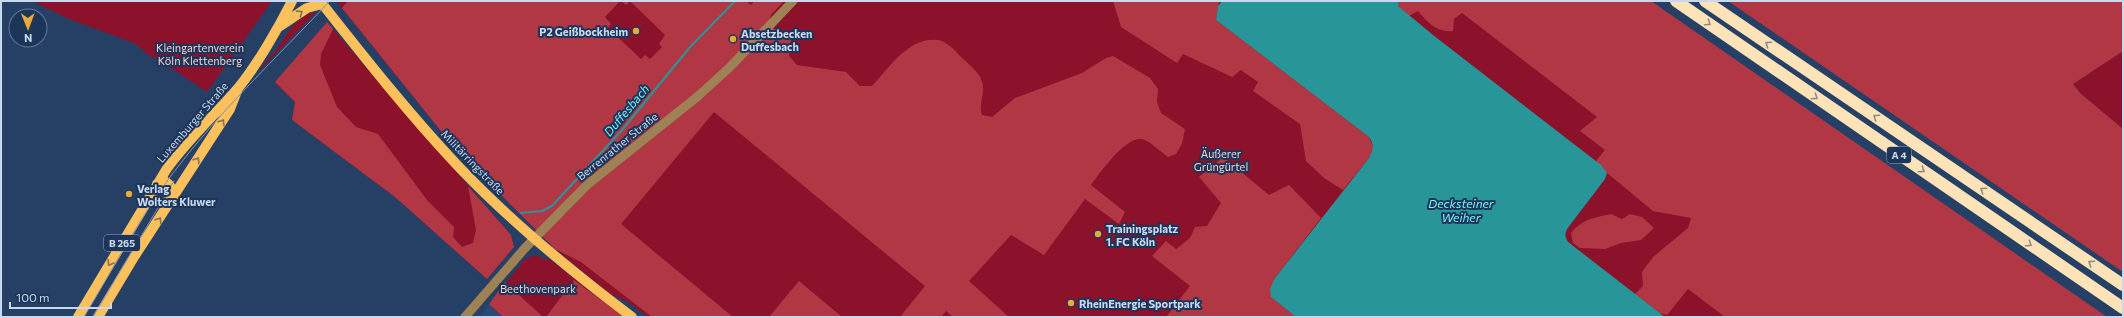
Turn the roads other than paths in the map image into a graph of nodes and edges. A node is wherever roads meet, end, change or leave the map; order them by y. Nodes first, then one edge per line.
1 (287, 1) edge
2 (292, 1) edge
3 (793, 1) edge
4 (1676, 1) edge
5 (1705, 1) edge
6 (321, 3) edge
7 (286, 12) junction
8 (279, 27) junction
9 (238, 87) junction
10 (157, 184) junction
11 (168, 206) junction
12 (534, 238) junction
13 (2123, 285) edge
14 (2123, 308) edge
15 (78, 317) edge
16 (98, 317) edge
17 (465, 317) edge
18 (632, 317) edge

1 - 7 main road
2 - 7 main road, Luxemburger Straße / B 265
3 - 12 street, Berrenrather Straße
4 -> 14 highway, A 4
13 -> 5 highway, A 4
8 -> 6 main road
6 - 12 main road, Militärringstraße
7 - 8 main road, Luxemburger Straße / B 265
8 - 9 main road, Luxemburger Straße / B 265
9 - 10 main road, Luxemburger Straße / B 265
11 -> 9 main road, Luxemburger Straße / B 265
10 - 11 main road
10 -> 15 main road, Luxemburger Straße / B 265
16 -> 11 main road, Luxemburger Straße / B 265
12 - 17 street, Berrenrather Straße
12 - 18 main road, Militärringstraße

